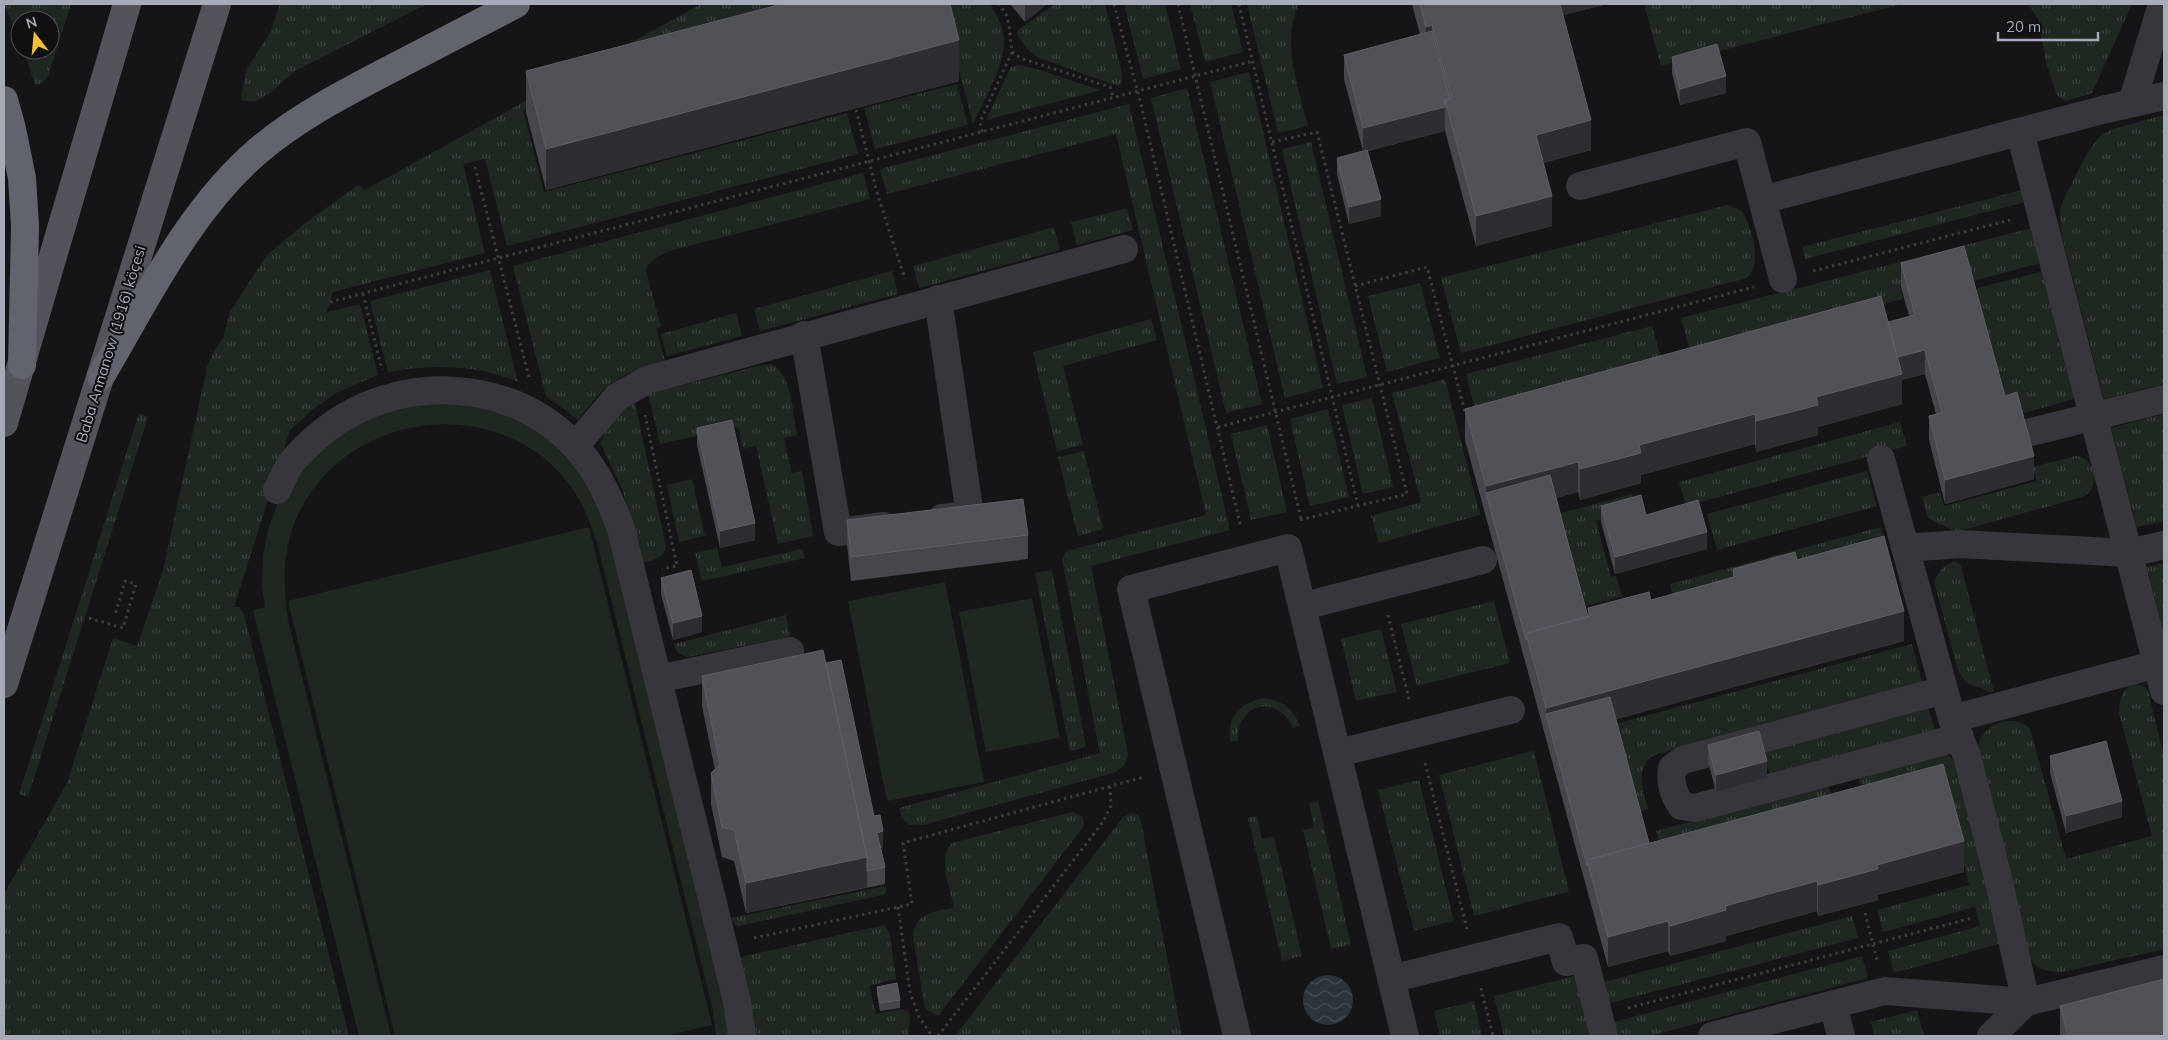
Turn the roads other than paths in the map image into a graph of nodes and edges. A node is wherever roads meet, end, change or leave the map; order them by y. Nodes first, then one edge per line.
1 (127, 4) edge
2 (217, 4) edge
3 (516, 4) edge
4 (2162, 4) edge
5 (2164, 96) edge
6 (4, 100) edge
7 (2132, 103) junction
8 (2020, 132) junction
9 (1580, 186) dead end
10 (1762, 200) junction
11 (1124, 248) dead end
12 (1783, 279) road end
13 (925, 302) junction
14 (804, 335) junction
15 (22, 365) junction
16 (101, 376) junction
17 (2164, 399) edge
18 (2095, 417) junction
19 (4, 423) edge
20 (2027, 433) edge
21 (575, 446) junction
22 (1881, 459) dead end
23 (277, 490) dead end
24 (2164, 545) edge
25 (1905, 548) junction
26 (2129, 553) junction
27 (1482, 560) dead end
28 (1304, 606) junction
29 (790, 651) dead end
30 (658, 679) junction
31 (2162, 682) edge
32 (4, 684) edge
33 (1944, 690) junction
34 (1512, 710) dead end
35 (1956, 728) junction
36 (1338, 753) junction
37 (2164, 969) edge
38 (1391, 979) junction
39 (2026, 1002) junction
40 (1833, 1004) junction
41 (1601, 1026) edge
42 (742, 1036) edge
43 (1238, 1036) edge
44 (1405, 1036) edge
45 (1712, 1036) edge
46 (1841, 1036) edge
47 (1991, 1036) edge

1 - 15 main road
2 - 16 main road, Baba Annanow (1916) köçesi
3 - 16 highway
4 - 7 lane
5 - 7 lane
6 - 15 highway
7 - 8 lane
8 - 10 lane
8 - 18 lane
9 - 10 lane
10 - 12 lane
11 - 13 lane
13 - 14 lane
13 - 14 lane
14 - 21 lane
15 - 19 main road
16 - 32 main road, Baba Annanow (1916) köçesi
17 - 18 lane
18 - 20 lane
18 - 26 lane
21 - 23 lane
21 - 30 lane
22 - 25 lane
24 - 26 lane
25 - 26 lane
25 - 33 lane
26 - 31 lane
27 - 28 lane
28 - 36 lane
28 - 43 lane
29 - 30 lane
30 - 42 lane
31 - 35 lane
33 - 35 lane
33 - 35 lane
34 - 36 lane
35 - 39 lane
36 - 38 lane
37 - 39 lane
38 - 41 lane
38 - 44 lane
39 - 40 lane
39 - 47 lane
40 - 45 lane
40 - 46 lane

